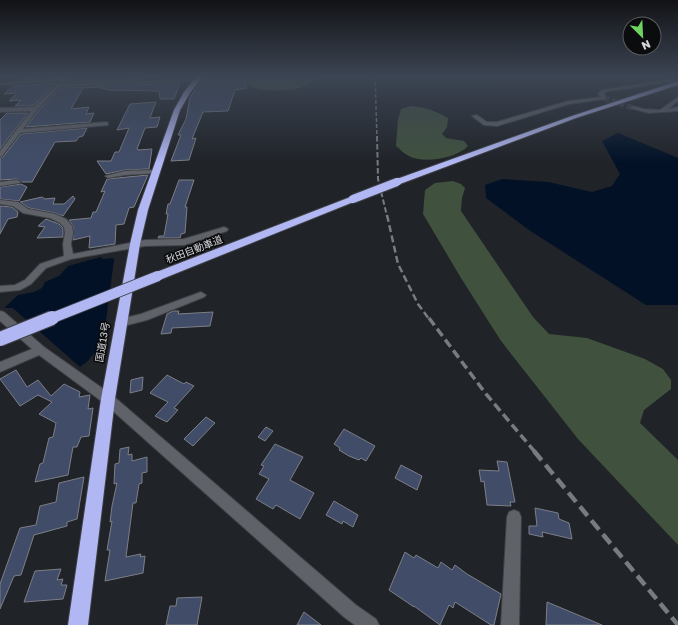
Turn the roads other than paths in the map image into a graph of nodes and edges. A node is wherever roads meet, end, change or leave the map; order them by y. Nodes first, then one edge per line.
1 (39, 105) edge
2 (180, 105) edge
3 (558, 105) edge
4 (608, 105) tunnel mouth
5 (627, 105) edge
6 (669, 105) edge
7 (633, 108) tunnel mouth
8 (678, 108) edge
9 (35, 109) junction
10 (0, 110) edge
11 (661, 111) junction
12 (475, 116) dead end
13 (106, 124) dead end
14 (17, 132) junction
15 (0, 155) edge
16 (156, 172) junction
17 (108, 176) dead end
18 (17, 182) dead end
19 (397, 182) junction
20 (0, 184) edge
21 (0, 202) edge
22 (224, 229) dead end
23 (135, 244) junction
24 (70, 257) junction
25 (0, 289) edge
26 (201, 295) dead end
27 (0, 315) edge
28 (120, 323) junction
29 (0, 339) edge
30 (40, 350) junction
31 (0, 367) edge
32 (108, 399) junction
33 (514, 517) dead end
34 (78, 625) edge
35 (370, 625) edge
36 (510, 625) edge

1 - 9 street
2 - 16 highway, 国道13号
3 - 12 street
4 - 19 highway, 秋田自動車道
5 - 19 highway, 秋田自動車道
6 - 11 street
7 - 11 street
8 - 11 street
9 - 10 street
9 - 14 street
13 - 14 street
14 - 15 street
16 - 17 street
16 - 23 highway, 国道13号
18 - 20 street
19 - 29 highway, 秋田自動車道, bridge
21 - 24 street
22 - 23 street
23 - 24 street
23 - 28 highway, 国道13号
24 - 25 street
26 - 28 street
27 - 30 street
28 - 32 highway, 国道13号
30 - 31 street
30 - 32 street
32 - 34 highway, 国道13号
32 - 35 street
33 - 36 street

